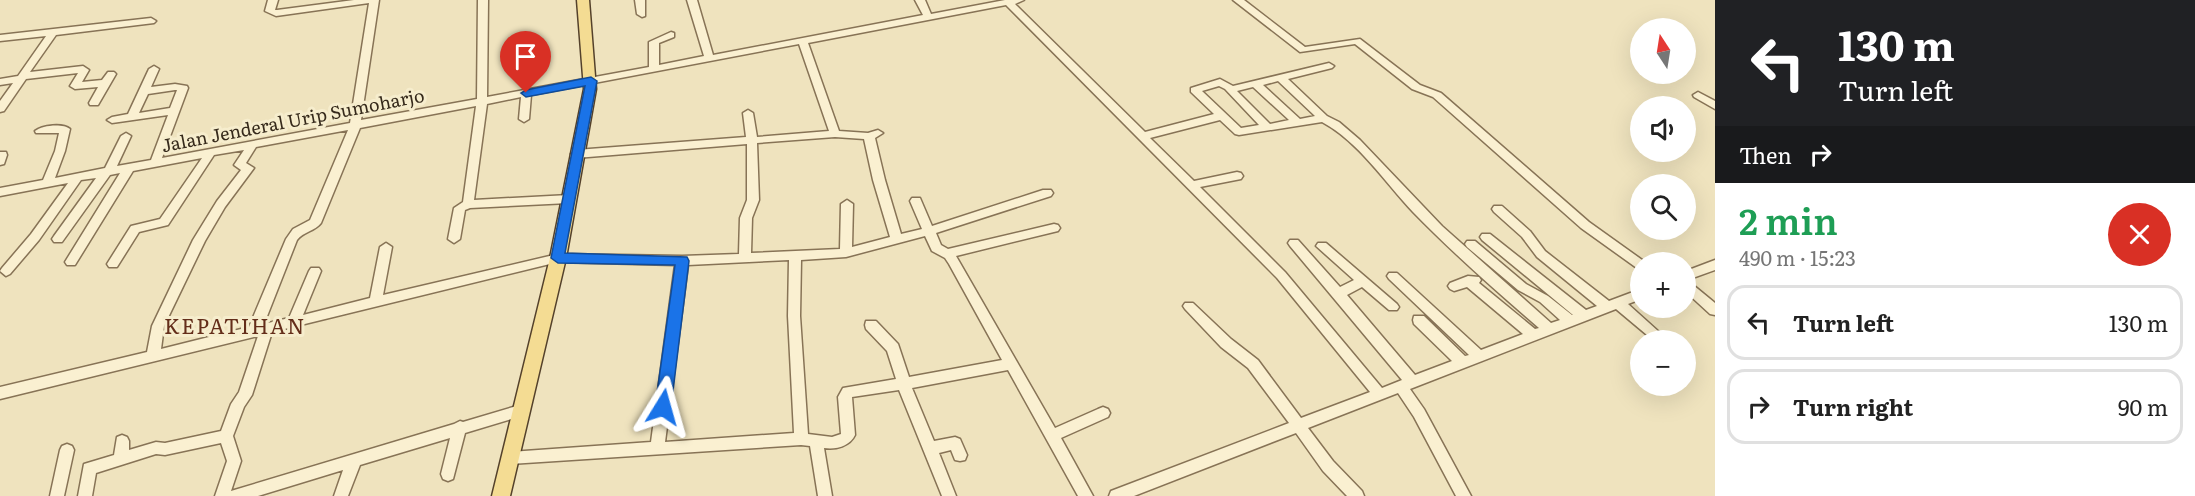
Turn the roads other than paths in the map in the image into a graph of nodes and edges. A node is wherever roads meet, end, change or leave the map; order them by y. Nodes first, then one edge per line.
1 (273, 0) edge
2 (483, 0) edge
3 (584, 0) edge
4 (640, 0) edge
5 (692, 0) edge
6 (920, 0) edge
7 (1238, 0) edge
8 (1013, 1) edge
9 (331, 3) edge
10 (984, 3) edge
11 (318, 4) edge
12 (123, 13) dead end
13 (642, 14) dead end
14 (928, 17) junction
15 (151, 21) dead end
16 (116, 25) junction
17 (53, 32) junction
18 (671, 35) dead end
19 (0, 38) edge
20 (802, 40) junction
21 (709, 58) junction
22 (1329, 66) dead end
23 (154, 69) dead end
24 (654, 69) junction
25 (1280, 76) junction
26 (22, 77) junction
27 (591, 81) junction
28 (0, 82) edge
29 (1255, 83) junction
30 (1230, 89) junction
31 (144, 91) junction
32 (526, 93) junction
33 (1698, 95) dead end
34 (94, 102) dead end
35 (482, 102) junction
36 (1715, 106) edge
37 (0, 109) edge
38 (175, 111) junction
39 (748, 113) dead end
40 (1221, 116) junction
41 (132, 117) junction
42 (1323, 118) junction
43 (524, 119) dead end
44 (112, 120) dead end
45 (1297, 122) junction
46 (355, 126) junction
47 (1268, 128) junction
48 (40, 131) dead end
49 (835, 134) junction
50 (126, 136) dead end
51 (1144, 136) junction
52 (752, 140) junction
53 (253, 144) junction
54 (211, 152) junction
55 (576, 154) junction
56 (155, 163) junction
57 (129, 168) junction
58 (107, 172) junction
59 (1237, 176) dead end
60 (78, 177) junction
61 (47, 183) junction
62 (1193, 185) junction
63 (0, 192) edge
64 (1047, 193) dead end
65 (570, 199) junction
66 (916, 201) dead end
67 (468, 204) junction
68 (847, 204) dead end
69 (1498, 209) dead end
70 (1054, 228) dead end
71 (929, 231) junction
72 (1486, 237) dead end
73 (58, 239) dead end
74 (454, 240) dead end
75 (897, 240) junction
76 (1294, 243) dead end
77 (1471, 244) dead end
78 (1322, 246) dead end
79 (386, 247) dead end
80 (846, 253) junction
81 (946, 254) junction
82 (795, 255) junction
83 (558, 258) junction
84 (1630, 258) edge
85 (745, 259) junction
86 (682, 261) junction
87 (70, 262) dead end
88 (114, 264) dead end
89 (1713, 268) edge
90 (315, 271) dead end
91 (6, 272) dead end
92 (1696, 273) edge
93 (1394, 276) dead end
94 (1487, 276) junction
95 (1364, 281) junction
96 (1468, 281) junction
97 (1454, 285) dead end
98 (1339, 293) junction
99 (1696, 294) edge
100 (1630, 298) edge
101 (376, 302) junction
102 (1612, 305) junction
103 (1189, 306) dead end
104 (1393, 307) dead end
105 (1715, 310) edge
106 (1577, 319) junction
107 (1419, 320) dead end
108 (294, 322) junction
109 (871, 325) dead end
110 (1549, 329) junction
111 (261, 330) junction
112 (1647, 330) edge
113 (1533, 335) junction
114 (153, 355) junction
115 (1479, 356) junction
116 (1462, 363) junction
117 (1012, 364) junction
118 (904, 384) junction
119 (1406, 384) junction
120 (0, 393) edge
121 (1379, 394) junction
122 (520, 411) junction
123 (1103, 413) dead end
124 (1298, 426) junction
125 (460, 427) junction
126 (1053, 435) junction
127 (226, 436) junction
128 (808, 440) junction
129 (122, 441) dead end
130 (930, 448) junction
131 (657, 449) junction
132 (67, 450) dead end
133 (960, 455) dead end
134 (510, 458) junction
135 (121, 459) junction
136 (355, 459) junction
137 (448, 474) dead end
138 (1123, 495) edge
139 (57, 496) edge
140 (85, 496) edge
141 (222, 496) edge
142 (235, 496) edge
143 (341, 496) edge
144 (501, 496) edge
145 (825, 496) edge
146 (949, 496) edge
147 (1086, 496) edge
148 (1357, 496) edge
149 (1464, 496) edge

1 - 11 street
2 - 35 street
3 - 27 main road
4 - 13 street
5 - 21 street
6 - 14 street
7 - 84 street
8 - 10 street, Jalan Jenderal Urip Sumoharjo
8 - 51 street
9 - 11 street
9 - 46 street
10 - 14 street, Jalan Jenderal Urip Sumoharjo
12 - 16 street
14 - 20 street, Jalan Jenderal Urip Sumoharjo
15 - 16 street
16 - 17 street
17 - 19 street
17 - 26 street
18 - 24 street
20 - 21 street, Jalan Jenderal Urip Sumoharjo
20 - 49 street
21 - 24 street, Jalan Jenderal Urip Sumoharjo
22 - 25 street
23 - 31 street
24 - 27 street, Jalan Jenderal Urip Sumoharjo
25 - 29 street
25 - 42 street
26 - 28 street
26 - 34 street
26 - 37 street
27 - 32 street, Jalan Jenderal Urip Sumoharjo
27 - 55 main road
29 - 30 street
29 - 45 street
30 - 40 street
30 - 47 street
31 - 38 street
31 - 41 street
32 - 35 street, Jalan Jenderal Urip Sumoharjo
32 - 43 street
33 - 36 street
35 - 46 street, Jalan Jenderal Urip Sumoharjo
35 - 67 street
38 - 41 street
38 - 56 street
39 - 52 street
40 - 47 street
40 - 51 street
41 - 44 street
42 - 45 street
42 - 94 street
45 - 47 street
46 - 53 street, Jalan Jenderal Urip Sumoharjo
46 - 111 street
48 - 61 street
49 - 52 street
49 - 75 street
50 - 58 street
51 - 62 street
52 - 55 street
52 - 85 street
53 - 54 street, Jalan Jenderal Urip Sumoharjo
53 - 114 street
54 - 56 street, Jalan Jenderal Urip Sumoharjo
54 - 88 street
55 - 65 main road
56 - 57 street, Jalan Jenderal Urip Sumoharjo
57 - 58 street, Jalan Jenderal Urip Sumoharjo
57 - 87 street
58 - 60 street, Jalan Jenderal Urip Sumoharjo
58 - 73 street
59 - 62 street
60 - 61 street, Jalan Jenderal Urip Sumoharjo
60 - 91 street
61 - 63 street, Jalan Jenderal Urip Sumoharjo
62 - 121 street
64 - 71 street
65 - 67 street
65 - 83 main road
66 - 71 street
67 - 74 street
68 - 80 street
69 - 102 street
70 - 81 street
71 - 75 street
71 - 81 street
72 - 106 street
75 - 80 street
76 - 98 street
77 - 106 street
78 - 95 street
79 - 101 street
80 - 82 street
81 - 117 street
82 - 85 street
82 - 128 street
83 - 86 street
83 - 101 street
83 - 122 main road
85 - 86 street
86 - 131 street
89 - 92 street
90 - 108 street
93 - 115 street
94 - 96 street
94 - 110 street
95 - 98 street
95 - 104 street
96 - 97 street
96 - 113 street
98 - 119 street
99 - 105 street
100 - 102 street
101 - 108 street
102 - 106 street
102 - 112 street
103 - 124 street
106 - 110 street
107 - 116 street
108 - 111 street
109 - 118 street
110 - 113 street
111 - 114 street
111 - 127 street
113 - 115 street
114 - 120 street
115 - 116 street
116 - 119 street
117 - 118 street
117 - 126 street
118 - 128 street
118 - 130 street
119 - 121 street
119 - 149 street
121 - 124 street
122 - 125 street
122 - 134 main road
123 - 126 street
124 - 138 street
124 - 148 street
125 - 136 street
125 - 137 street
126 - 147 street
127 - 135 street
127 - 141 street
128 - 131 street
128 - 145 street
129 - 135 street
130 - 133 street
130 - 146 street
131 - 134 street
132 - 139 street
134 - 144 main road
135 - 140 street
136 - 142 street
136 - 143 street

